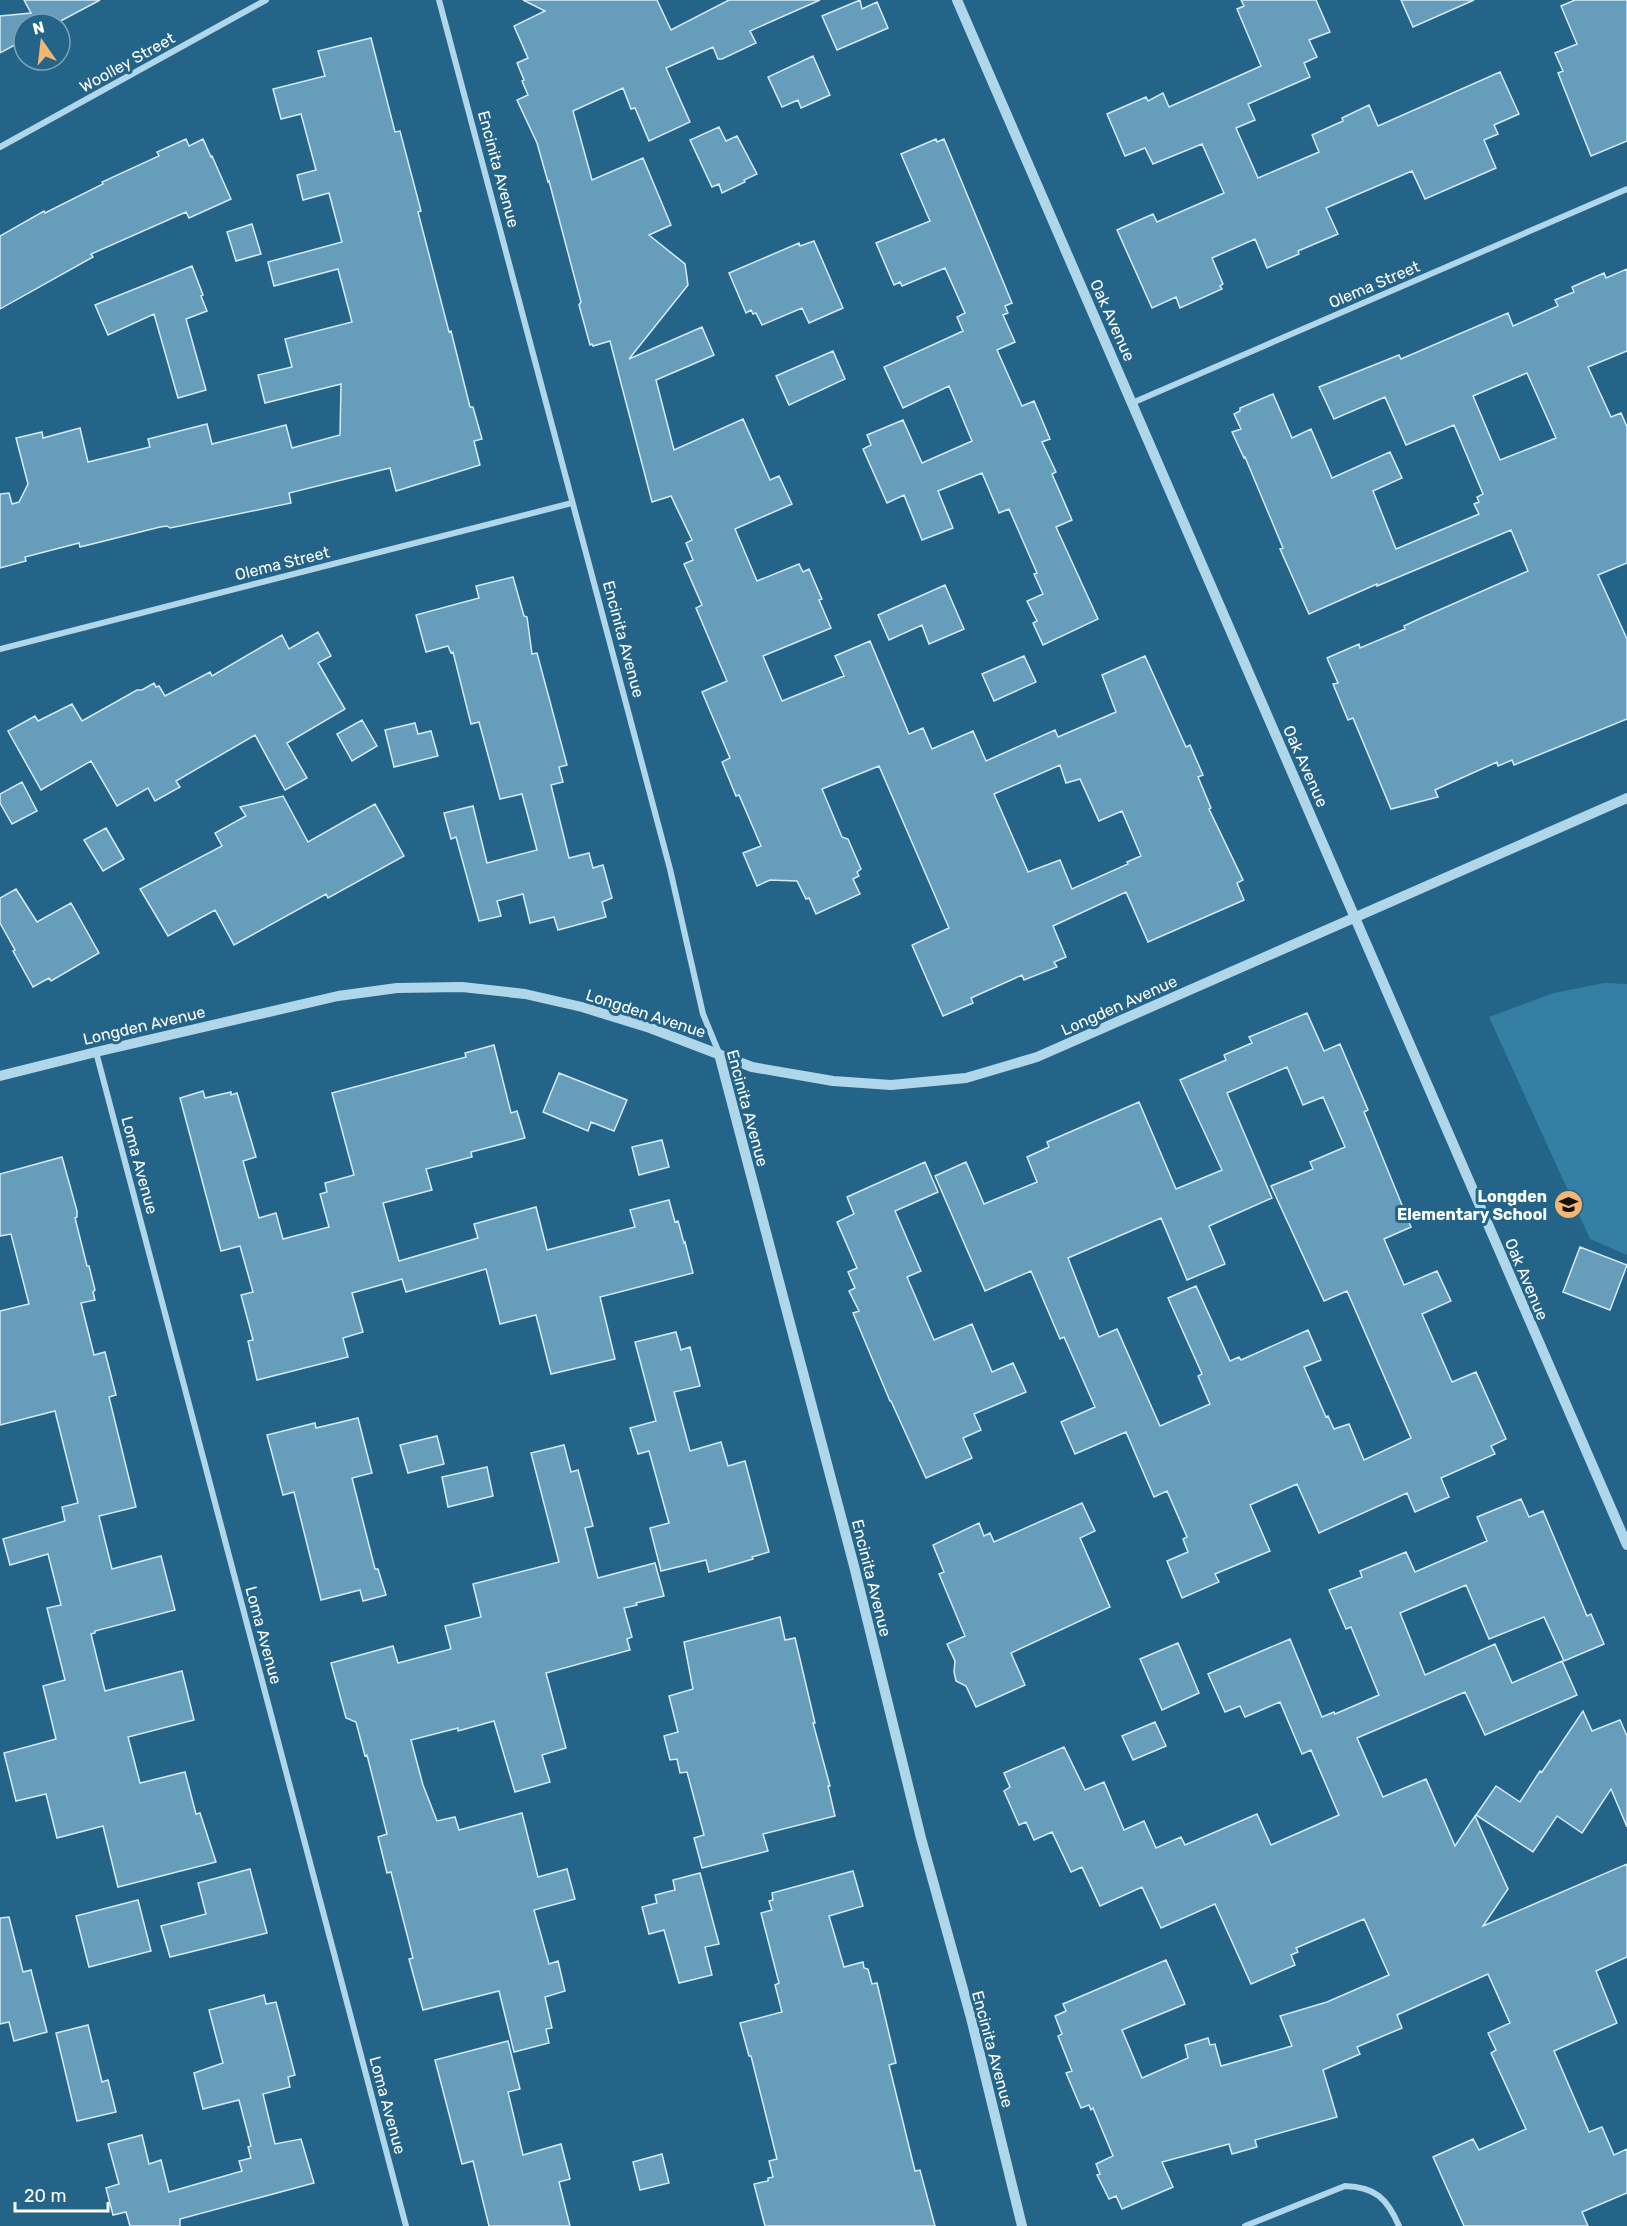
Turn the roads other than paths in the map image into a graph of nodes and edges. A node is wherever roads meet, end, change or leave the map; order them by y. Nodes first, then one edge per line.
1 (266, 0) edge
2 (439, 0) edge
3 (957, 0) edge
4 (0, 147) edge
5 (1627, 189) edge
6 (1132, 403) junction
7 (572, 503) junction
8 (0, 649) edge
9 (1627, 798) edge
10 (1356, 917) junction
11 (96, 1052) junction
12 (719, 1054) junction
13 (0, 1076) edge
14 (1627, 1545) edge
15 (406, 2226) edge
16 (1022, 2226) edge
17 (1245, 2226) edge
18 (1399, 2226) edge

1 - 4 street, Woolley Street
2 - 7 street, Encinita Avenue
3 - 6 street, Oak Avenue
5 - 6 street, Olema Street
6 - 10 street, Oak Avenue
7 - 8 street, Olema Street
7 - 12 street, Encinita Avenue
9 - 10 street, Longden Avenue
10 - 12 street, Longden Avenue
10 - 14 street, Oak Avenue
11 - 12 street, Longden Avenue
11 - 13 street, Longden Avenue
11 - 15 street, Loma Avenue
12 - 16 street, Encinita Avenue
17 - 18 street

